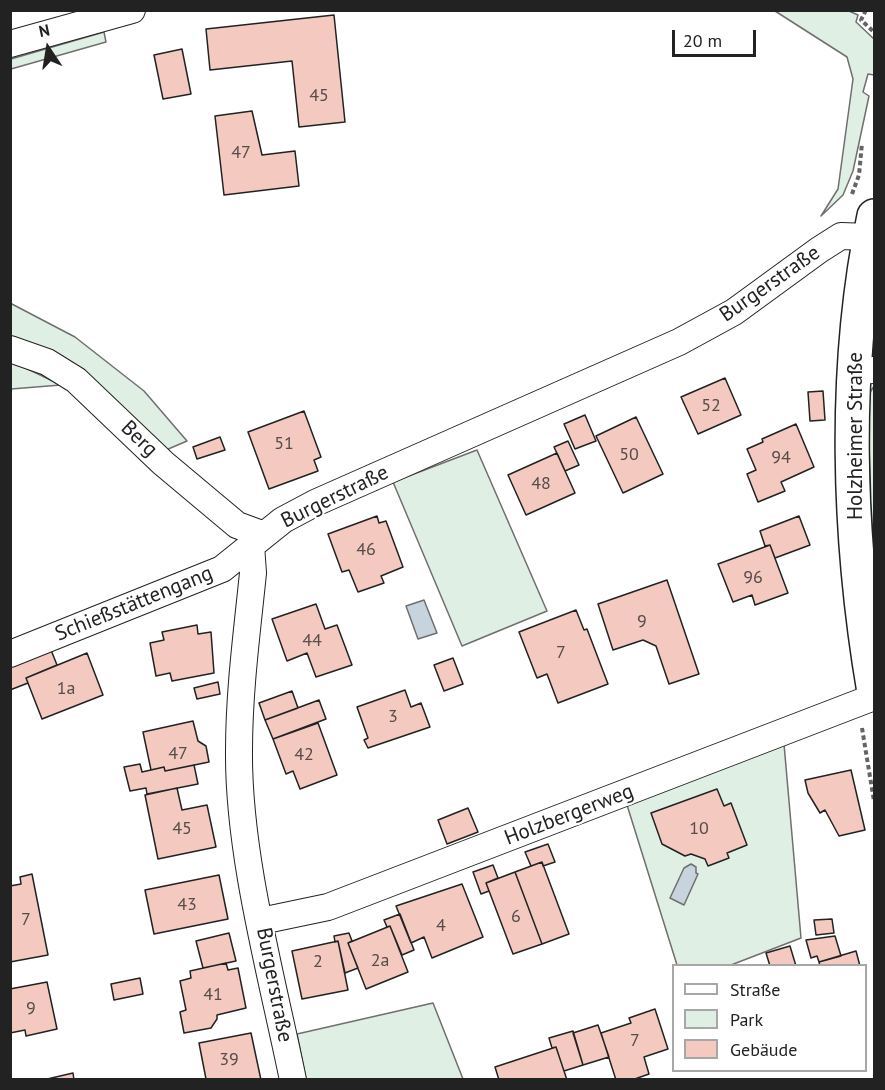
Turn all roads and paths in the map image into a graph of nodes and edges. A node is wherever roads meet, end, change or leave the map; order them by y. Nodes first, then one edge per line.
1 (132, 10) edge
2 (866, 10) edge
3 (874, 32) edge
4 (10, 44) edge
5 (872, 227) edge
6 (10, 349) edge
7 (864, 370) edge
8 (258, 540) junction
9 (10, 654) edge
10 (874, 692) edge
11 (874, 697) edge
12 (261, 921) junction
13 (293, 1080) edge

1 - 4 street
2 - 3 path
5 - 7 street, Holzheimer Straße
5 - 8 street, Burgerstraße
6 - 8 street, Berg
7 - 10 street, Holzheimer Straße
8 - 9 street, Schießstättengang
8 - 12 street, Burgerstraße
11 - 12 street, Holzbergerweg
12 - 13 street, Burgerstraße

